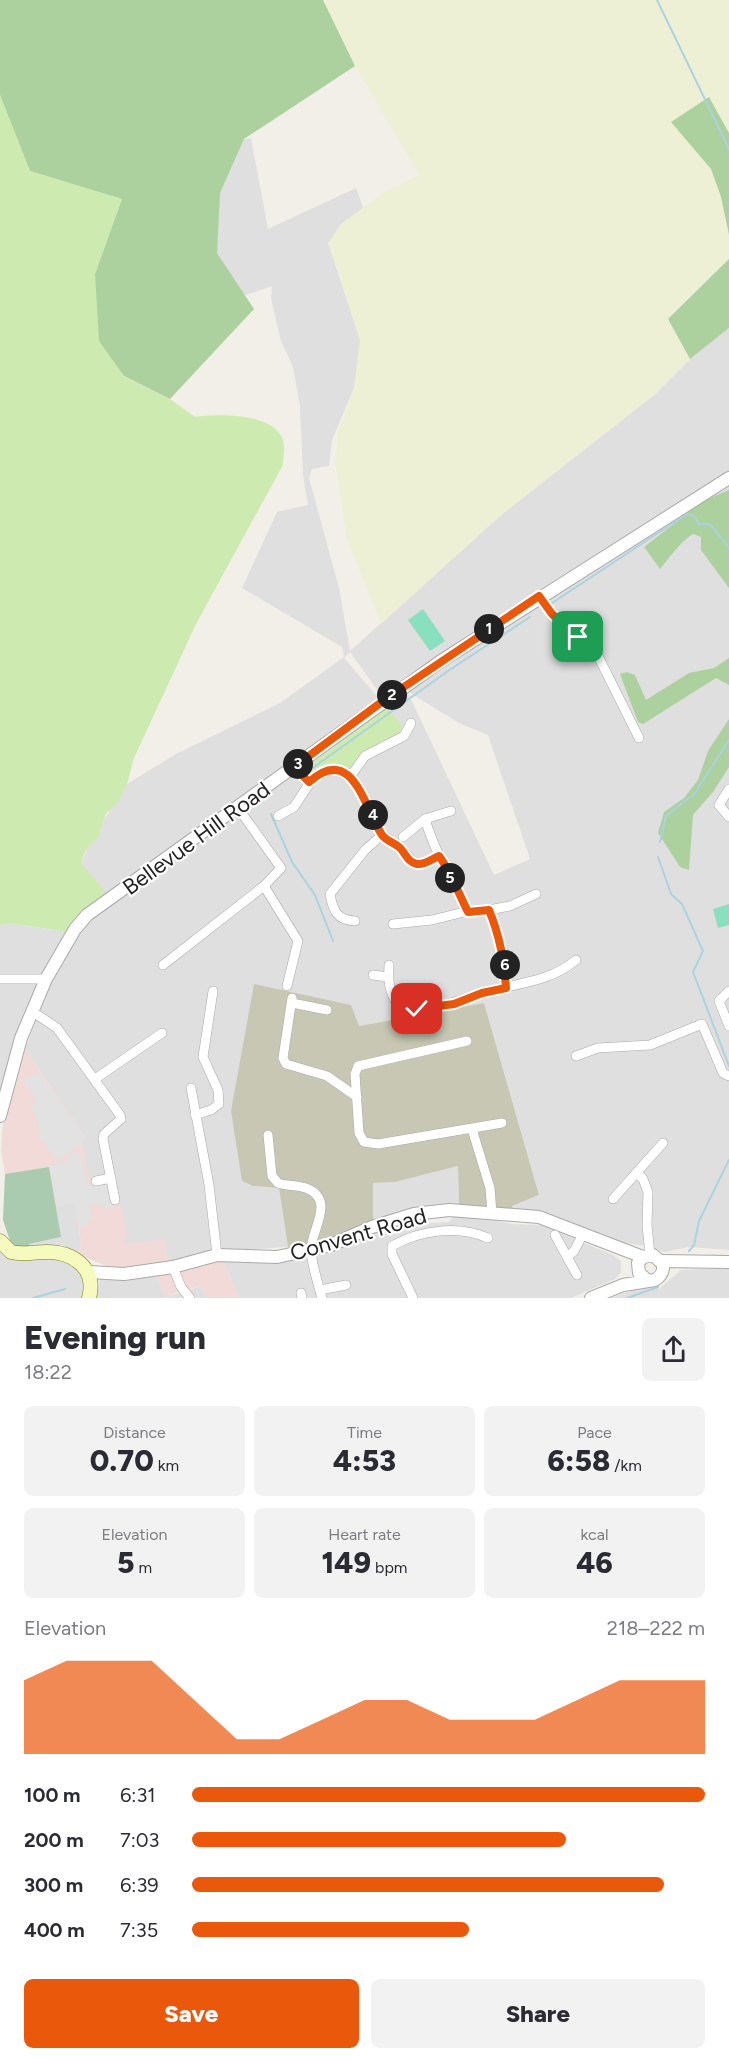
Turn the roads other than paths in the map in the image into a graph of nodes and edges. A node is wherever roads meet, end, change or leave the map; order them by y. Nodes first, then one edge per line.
1 (729, 478) edge
2 (539, 596) junction
3 (411, 723) dead end
4 (639, 738) dead end
5 (294, 767) junction
6 (350, 777) junction
7 (309, 782) junction
8 (729, 789) edge
9 (238, 808) junction
10 (452, 811) dead end
11 (278, 816) dead end
12 (729, 817) edge
13 (425, 819) junction
14 (382, 835) junction
15 (403, 837) dead end
16 (439, 856) junction
17 (264, 886) junction
18 (536, 894) dead end
19 (489, 910) junction
20 (468, 911) junction
21 (355, 921) dead end
22 (393, 924) dead end
23 (576, 960) dead end
24 (163, 965) dead end
25 (389, 965) dead end
26 (373, 975) dead end
27 (388, 977) junction
28 (0, 979) edge
29 (46, 979) junction
30 (287, 986) dead end
31 (506, 988) junction
32 (729, 990) edge
33 (213, 991) dead end
34 (327, 1010) dead end
35 (33, 1012) junction
36 (729, 1026) edge
37 (162, 1033) dead end
38 (467, 1041) dead end
39 (576, 1056) dead end
40 (729, 1076) edge
41 (95, 1079) junction
42 (191, 1088) dead end
43 (357, 1097) junction
44 (195, 1115) junction
45 (0, 1116) edge
46 (502, 1123) dead end
47 (472, 1129) junction
48 (268, 1135) dead end
49 (663, 1143) dead end
50 (637, 1173) junction
51 (111, 1178) junction
52 (96, 1181) dead end
53 (613, 1199) dead end
54 (115, 1200) dead end
55 (492, 1213) junction
56 (583, 1234) junction
57 (555, 1235) dead end
58 (488, 1238) dead end
59 (0, 1241) edge
60 (311, 1251) junction
61 (217, 1255) junction
62 (567, 1257) junction
63 (642, 1262) junction
64 (729, 1262) edge
65 (662, 1266) junction
66 (173, 1267) junction
67 (89, 1272) junction
68 (577, 1275) dead end
69 (647, 1280) junction
70 (346, 1285) dead end
71 (623, 1285) junction
72 (321, 1294) edge
73 (89, 1298) edge
74 (190, 1298) edge
75 (412, 1298) edge
76 (592, 1298) edge

1 - 2 street, Bellevue Hill Road
2 - 4 street
2 - 5 street, Bellevue Hill Road
3 - 6 street
5 - 7 street
5 - 9 street, Bellevue Hill Road
6 - 7 street
6 - 14 street
7 - 11 street
8 - 12 street
9 - 17 street
9 - 29 street, Bellevue Hill Road
10 - 13 street
13 - 15 street
13 - 16 street
14 - 16 street
14 - 21 street
16 - 20 street
17 - 24 street
17 - 30 street
18 - 19 street
19 - 20 street
19 - 31 street
20 - 22 street
23 - 31 street
25 - 27 street
26 - 27 street
27 - 31 street
28 - 29 street
29 - 35 street, Bellevue Hill Road
32 - 36 street
33 - 44 street
34 - 43 street
35 - 41 street
35 - 45 street, Bellevue Hill Road
37 - 41 street
38 - 43 street
39 - 40 street
41 - 51 street
42 - 44 street
43 - 47 street
44 - 61 street
46 - 47 street
47 - 55 street
48 - 60 street
49 - 50 street
50 - 53 street
50 - 63 street
51 - 52 street
51 - 54 street
55 - 56 street, Convent Road
55 - 60 street, Convent Road
56 - 62 street
56 - 63 street, Convent Road
57 - 62 street
58 - 75 street
59 - 67 main road
60 - 61 street, Convent Road
60 - 72 street
61 - 66 street, Convent Road
62 - 68 street
63 - 65 street, Convent Road
63 - 69 street
63 - 71 street
64 - 65 street
65 - 69 street
66 - 67 street, Convent Road
66 - 74 street
67 - 73 main road
69 - 71 street
70 - 72 street
71 - 76 street

